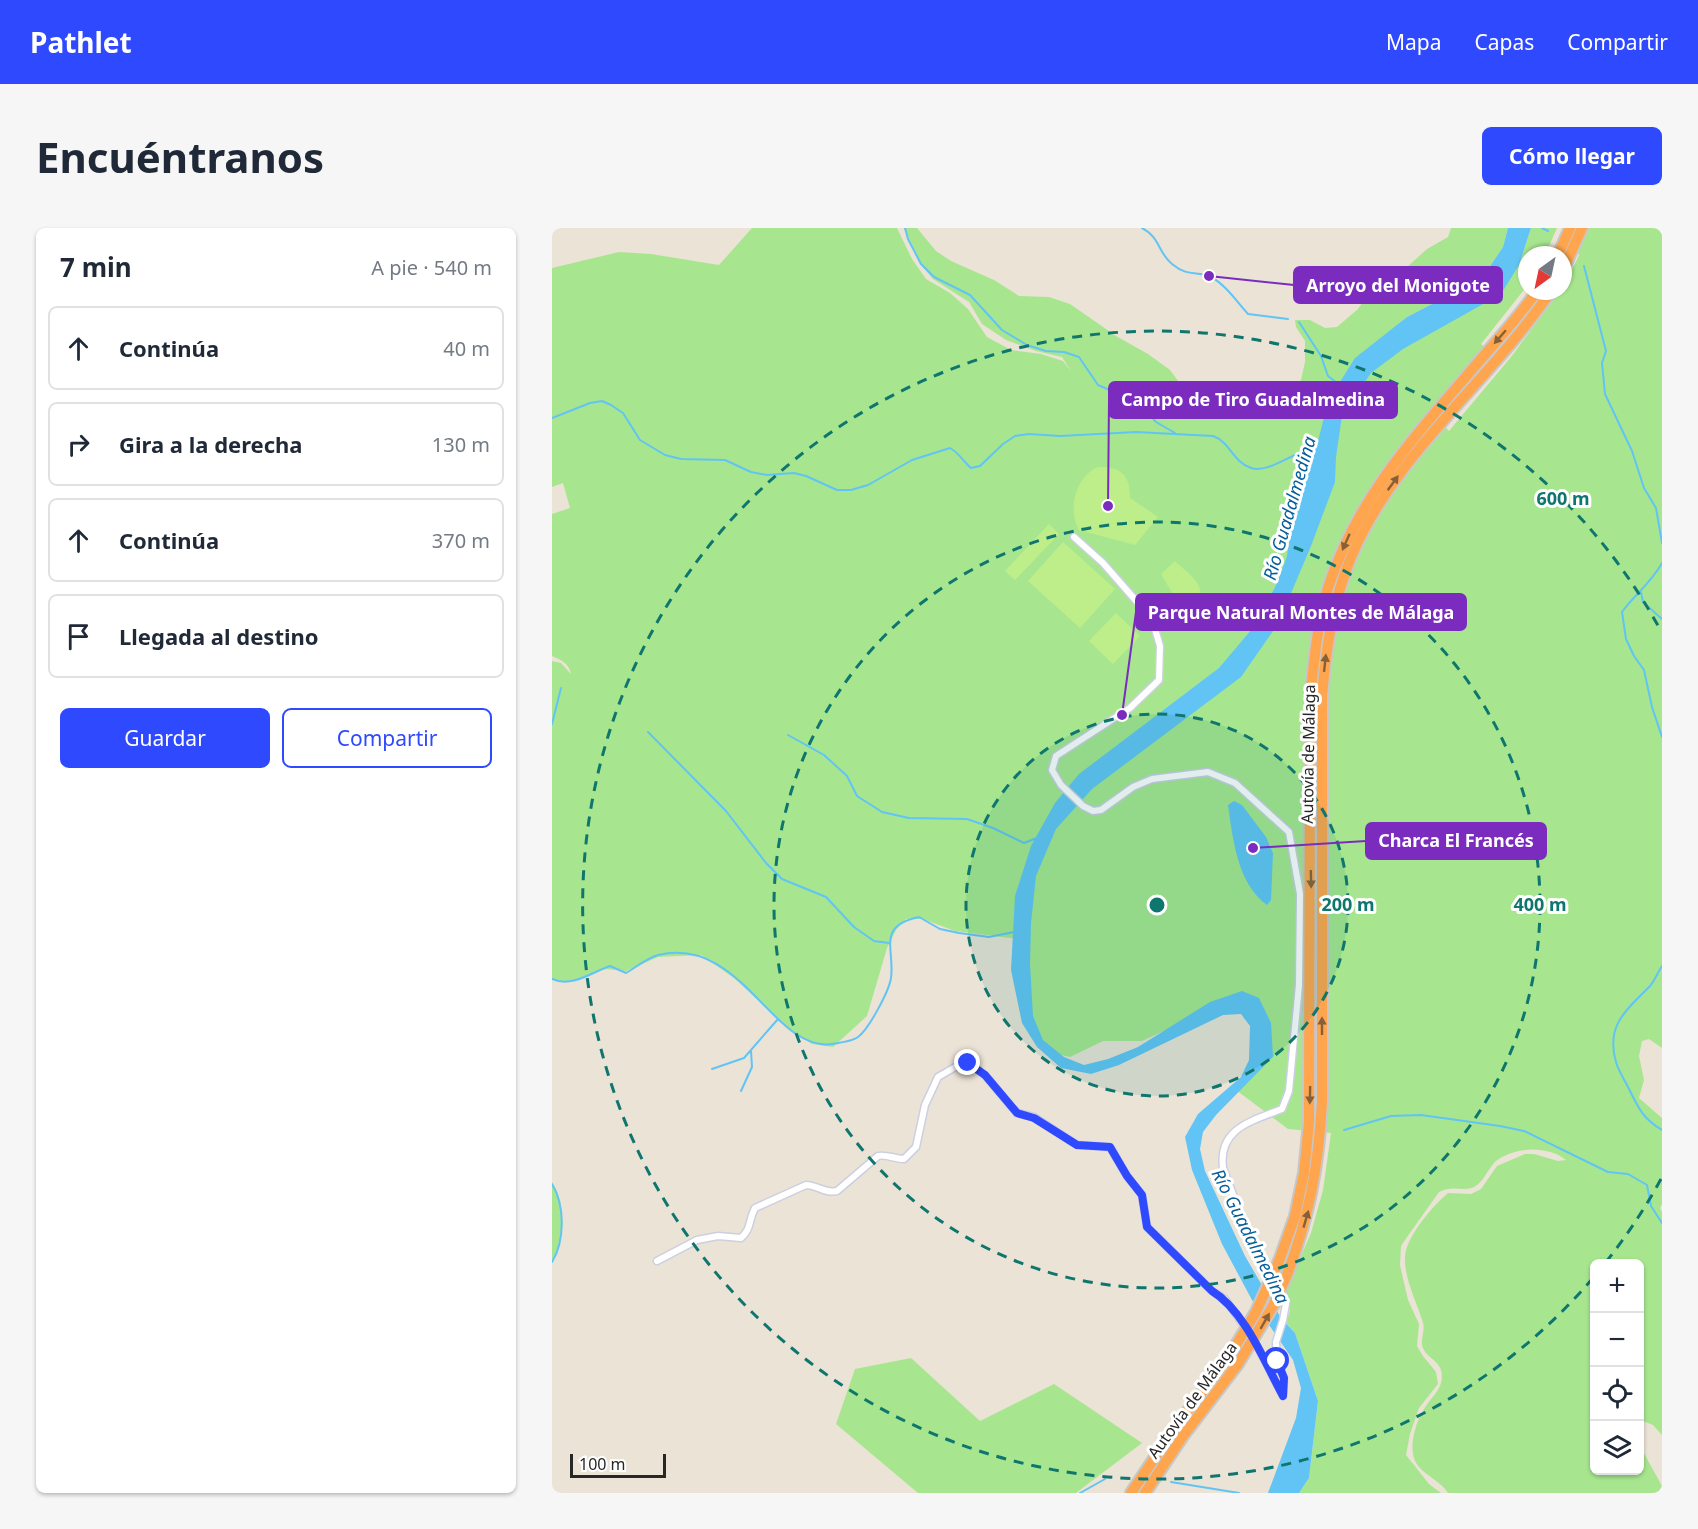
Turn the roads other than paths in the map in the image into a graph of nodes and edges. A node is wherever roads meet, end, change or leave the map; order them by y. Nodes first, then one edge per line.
1 (1570, 228) edge
2 (1582, 228) edge
3 (1562, 246) edge
4 (1572, 250) edge
5 (1530, 300) edge
6 (1544, 300) edge
7 (1074, 537) dead end
8 (657, 1261) dead end
9 (1131, 1493) edge
10 (1145, 1493) edge

1 - 3 highway
2 - 4 highway
5 -> 9 highway, Autovía de Málaga, bridge
10 -> 6 highway, Autovía de Málaga, bridge
7 - 8 street

